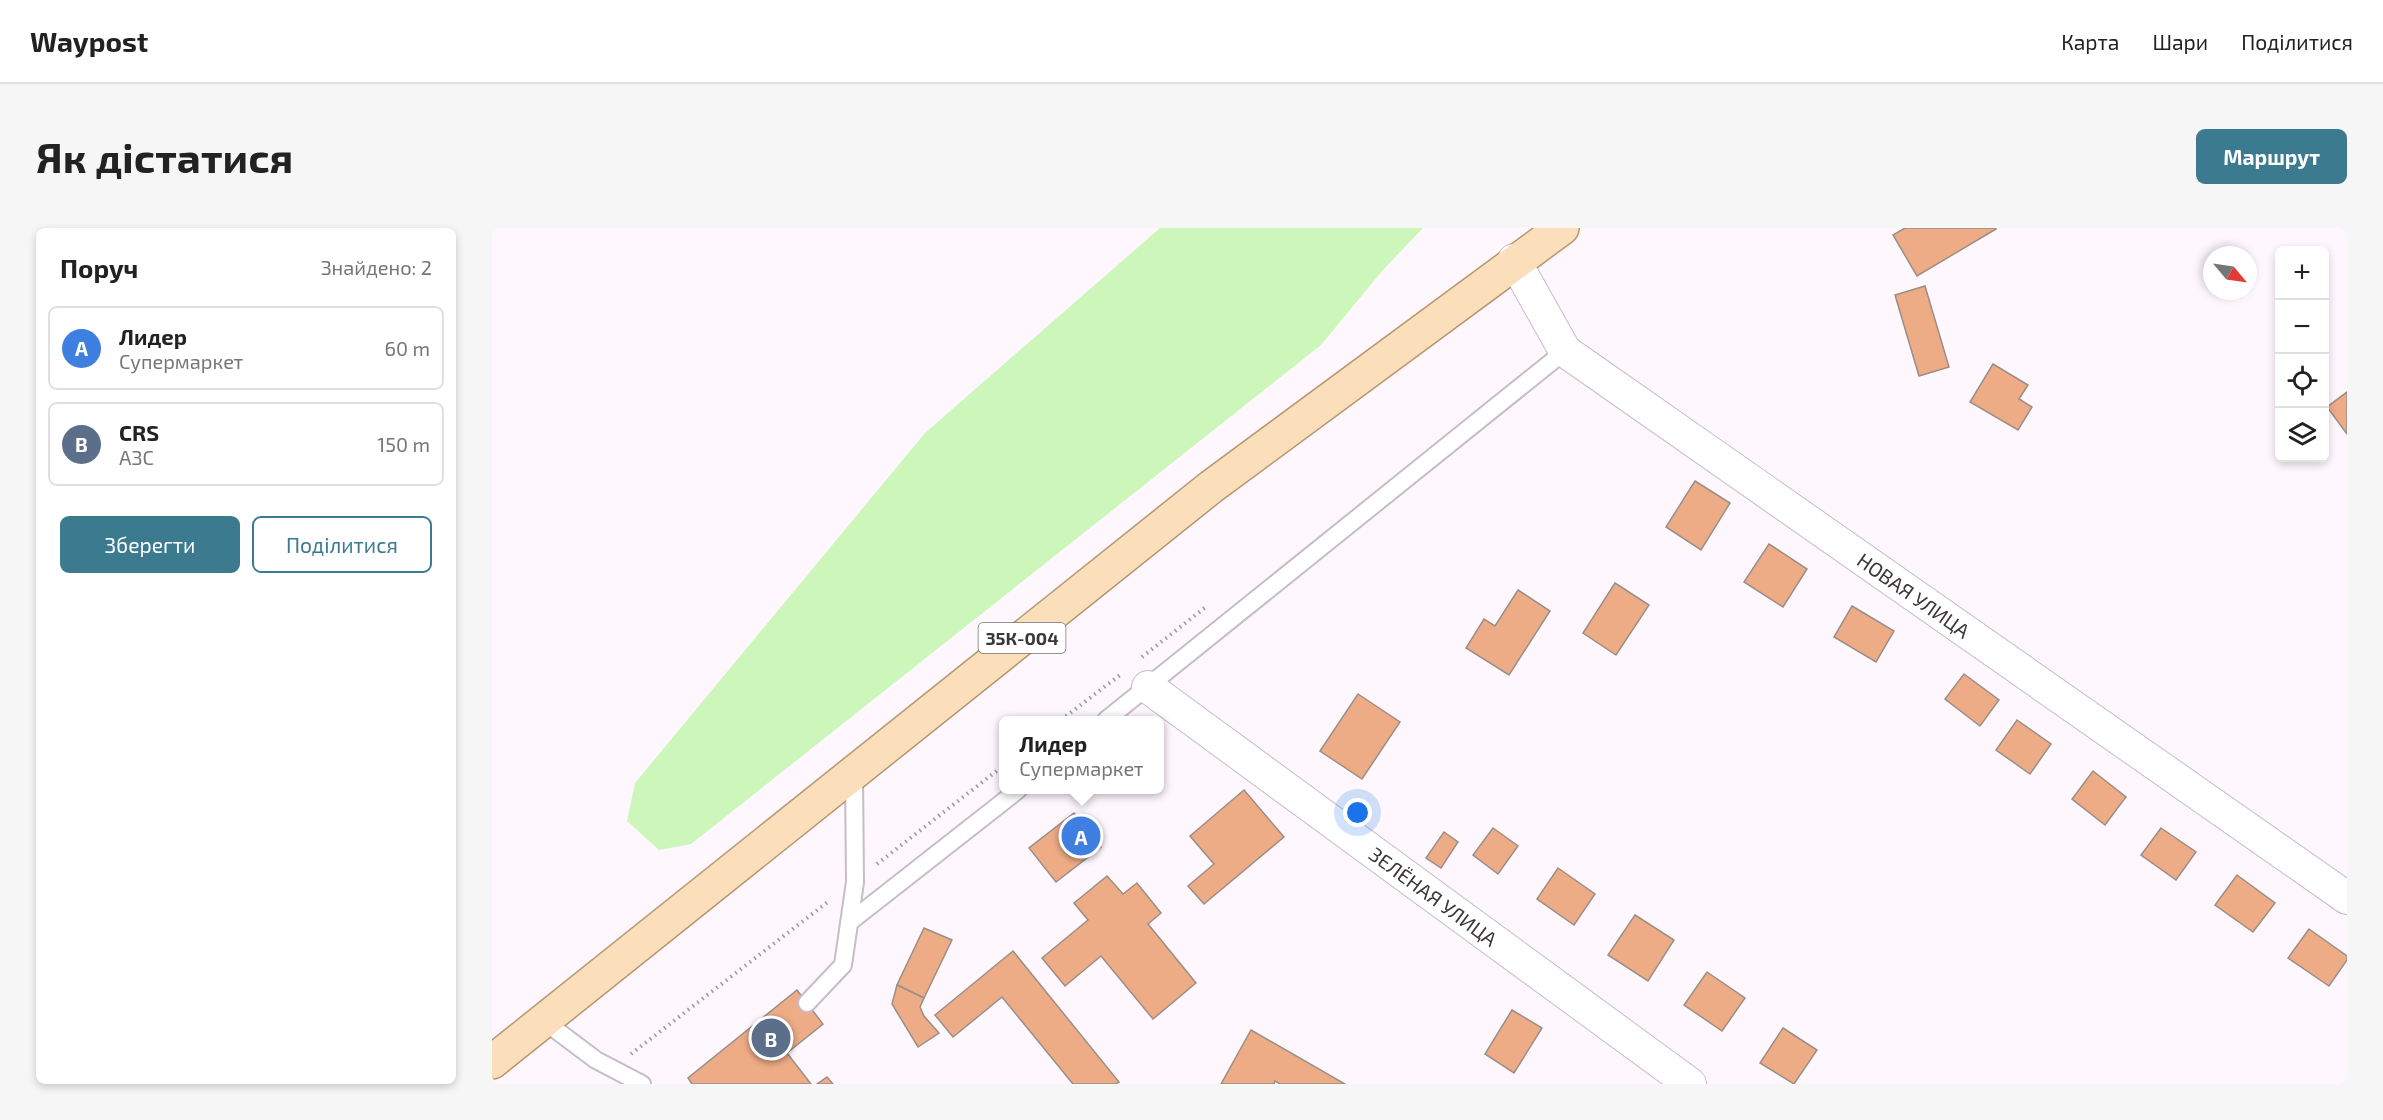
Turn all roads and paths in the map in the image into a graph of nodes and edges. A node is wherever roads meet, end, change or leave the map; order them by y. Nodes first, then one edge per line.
1 (1562, 228) edge
2 (1514, 260) junction
3 (1565, 351) junction
4 (1148, 687) junction
5 (1111, 716) edge
6 (999, 769) edge
7 (854, 772) junction
8 (1012, 794) edge
9 (876, 865) dead end
10 (833, 898) dead end
11 (2347, 898) edge
12 (851, 921) junction
13 (807, 1003) dead end
14 (544, 1021) junction
15 (631, 1054) dead end
16 (492, 1062) edge
17 (642, 1084) edge
18 (1690, 1084) edge

1 - 2 main road, 35К-004
2 - 3 street, НОВАЯ УЛИЦА
2 - 7 main road, 35К-004
3 - 4 lane
3 - 11 street, НОВАЯ УЛИЦА
4 - 5 lane
4 - 18 street, ЗЕЛЁНАЯ УЛИЦА
6 - 9 path
7 - 12 lane
7 - 14 main road, 35К-004
8 - 12 lane
10 - 15 path
12 - 13 lane
14 - 16 main road, 35К-004
14 - 17 lane

